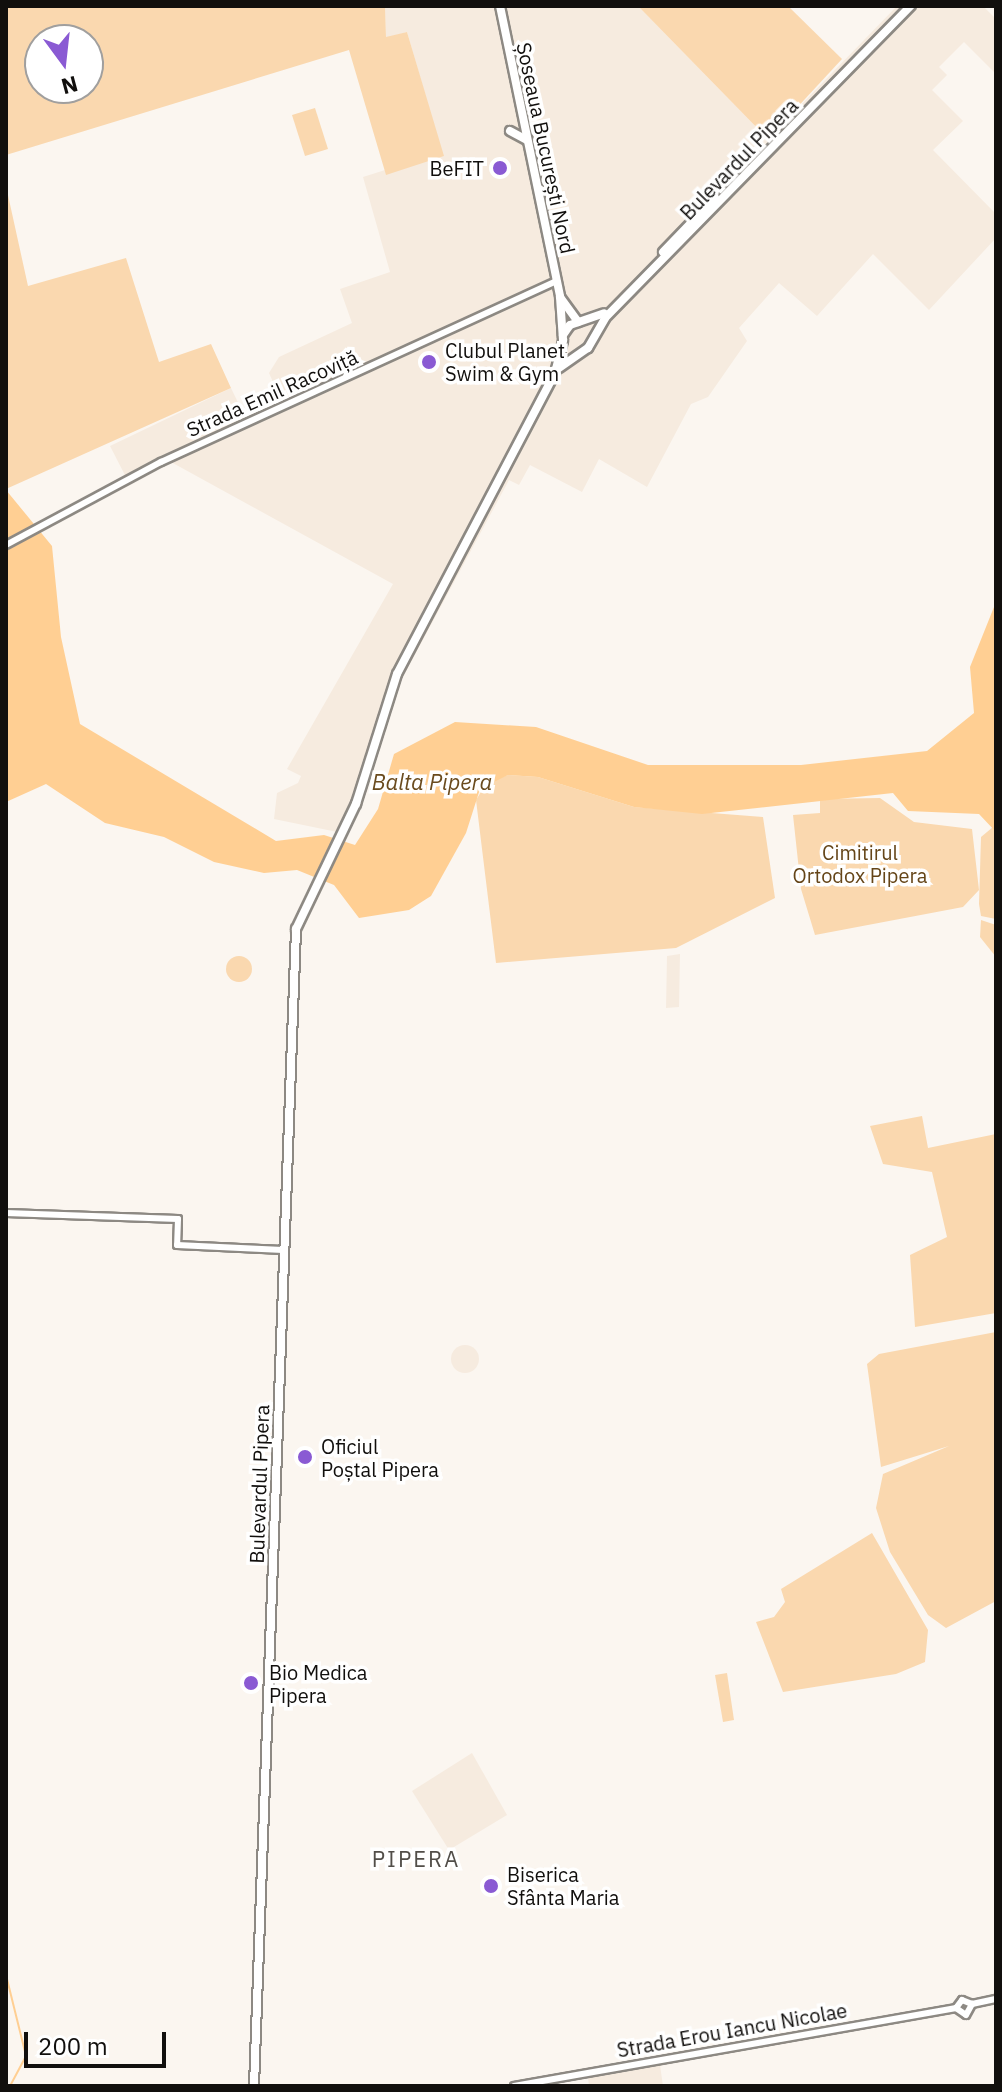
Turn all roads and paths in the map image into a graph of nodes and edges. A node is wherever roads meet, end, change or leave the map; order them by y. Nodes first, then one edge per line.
1 (500, 6) edge
2 (904, 6) edge
3 (911, 6) edge
4 (522, 112) junction
5 (510, 131) dead end
6 (522, 134) junction
7 (529, 144) junction
8 (540, 197) junction
9 (557, 281) junction
10 (560, 297) junction
11 (581, 323) junction
12 (593, 336) junction
13 (563, 338) junction
14 (579, 352) junction
15 (555, 373) junction
16 (6, 545) edge
17 (6, 1213) edge
18 (283, 1250) junction
19 (996, 1999) edge
20 (972, 2004) junction
21 (956, 2008) junction
22 (254, 2086) edge
23 (514, 2086) edge

1 - 4 main road, Șoseaua București Nord
2 - 11 main road, Bulevardul Pipera
3 - 12 main road, Bulevardul Pipera
4 - 6 main road
4 - 7 main road, Șoseaua București Nord
5 - 6 main road
6 - 7 main road
6 - 8 main road
7 - 8 main road, Șoseaua București Nord
8 - 9 main road, Șoseaua București Nord
9 - 10 main road, Șoseaua București Nord
9 - 16 street, Strada Emil Racoviță
10 - 11 main road, Șoseaua București Nord
10 - 13 main road, Șoseaua București Nord
11 - 12 main road
11 - 13 main road, Bulevardul Pipera
12 - 14 main road, Bulevardul Pipera
13 - 14 main road
13 - 15 main road, Bulevardul Pipera
14 - 15 main road, Bulevardul Pipera
15 - 18 main road, Bulevardul Pipera
17 - 18 street
18 - 22 main road, Bulevardul Pipera
19 - 20 street
20 - 21 street
20 - 21 street
21 - 23 street, Strada Erou Iancu Nicolae

